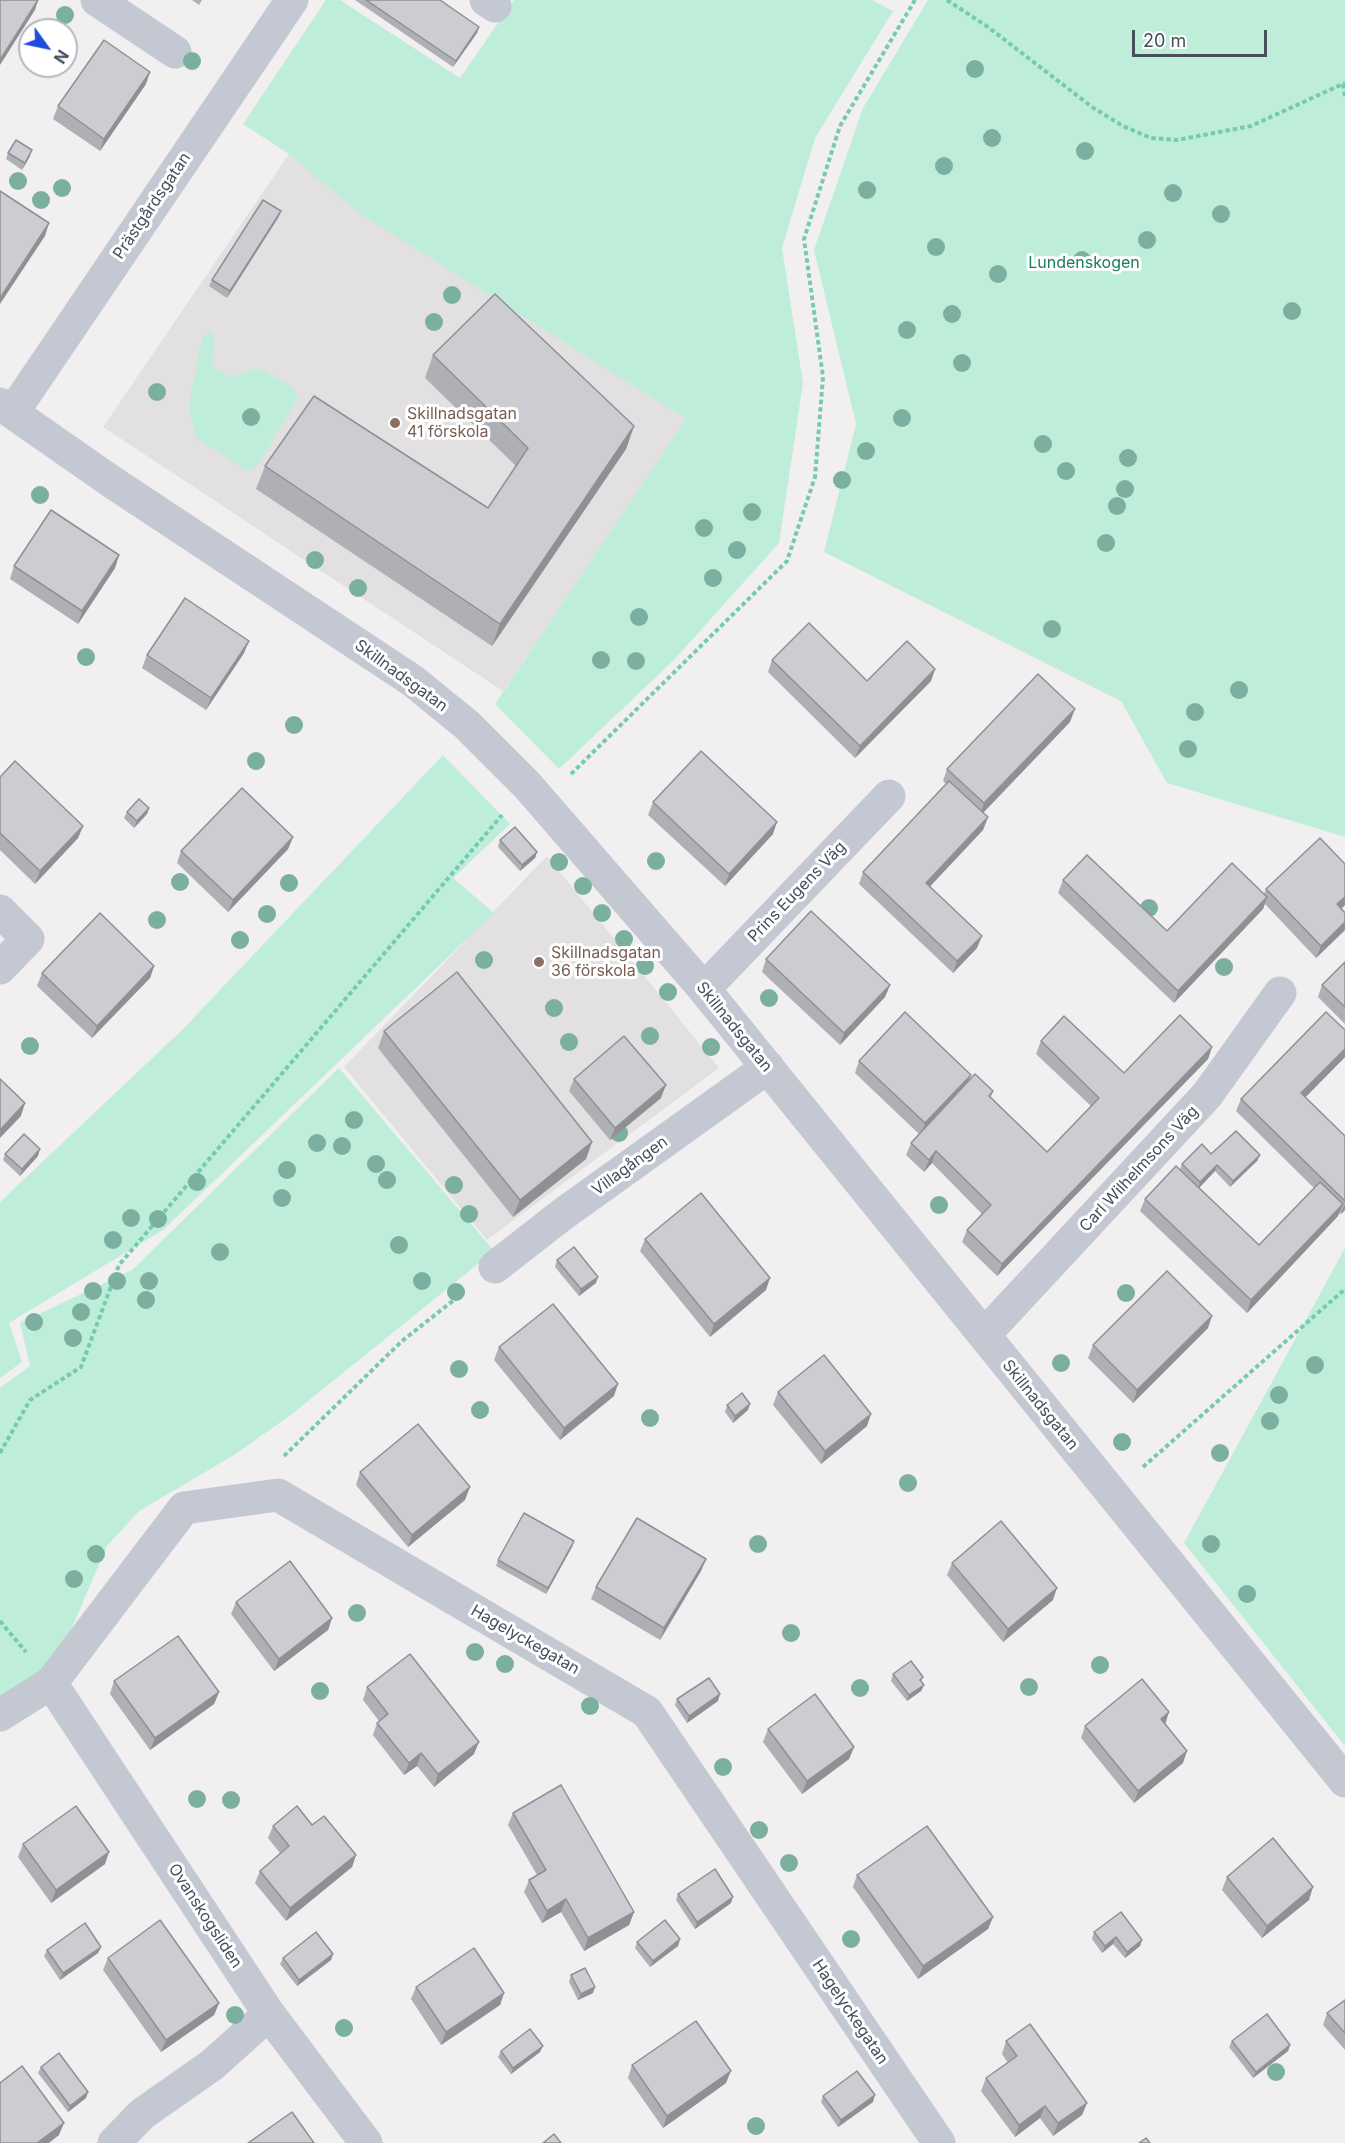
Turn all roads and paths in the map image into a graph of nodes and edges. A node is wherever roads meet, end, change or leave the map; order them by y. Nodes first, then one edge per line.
1 (97, 0) edge
2 (292, 0) edge
3 (915, 0) edge
4 (947, 0) edge
5 (175, 52) dead end
6 (1344, 84) edge
7 (1345, 96) edge
8 (6, 408) edge
9 (535, 794) junction
10 (889, 796) dead end
11 (0, 911) edge
12 (0, 968) edge
13 (704, 989) junction
14 (1281, 993) dead end
15 (768, 1067) junction
16 (495, 1267) joint
17 (1345, 1289) edge
18 (984, 1335) junction
19 (0, 1453) edge
20 (1112, 1494) junction
21 (237, 1501) junction
22 (51, 1683) junction
23 (0, 1715) edge
24 (1345, 1781) edge
25 (269, 2014) junction
26 (114, 2143) edge
27 (366, 2143) edge
28 (939, 2143) edge

1 - 5 street
2 - 8 street, Prästgårdsgatan
3 - 9 path
4 - 6 path
6 - 7 path
8 - 9 street, Skillnadsgatan
9 - 13 street, Skillnadsgatan
9 - 19 path
10 - 13 street, Prins Eugens Väg
11 - 12 street
13 - 15 street, Skillnadsgatan
14 - 18 street, Carl Wilhelmsons Väg
15 - 16 street, Villagången
15 - 18 street, Skillnadsgatan
16 - 21 path
17 - 20 path
18 - 20 street, Skillnadsgatan
20 - 24 street, Skillnadsgatan
21 - 22 street, Hagelyckegatan
21 - 28 street, Hagelyckegatan
22 - 23 street, Hagelyckegatan
22 - 25 street, Ovanskogsliden
25 - 26 street
25 - 27 street, Ovanskogsliden

